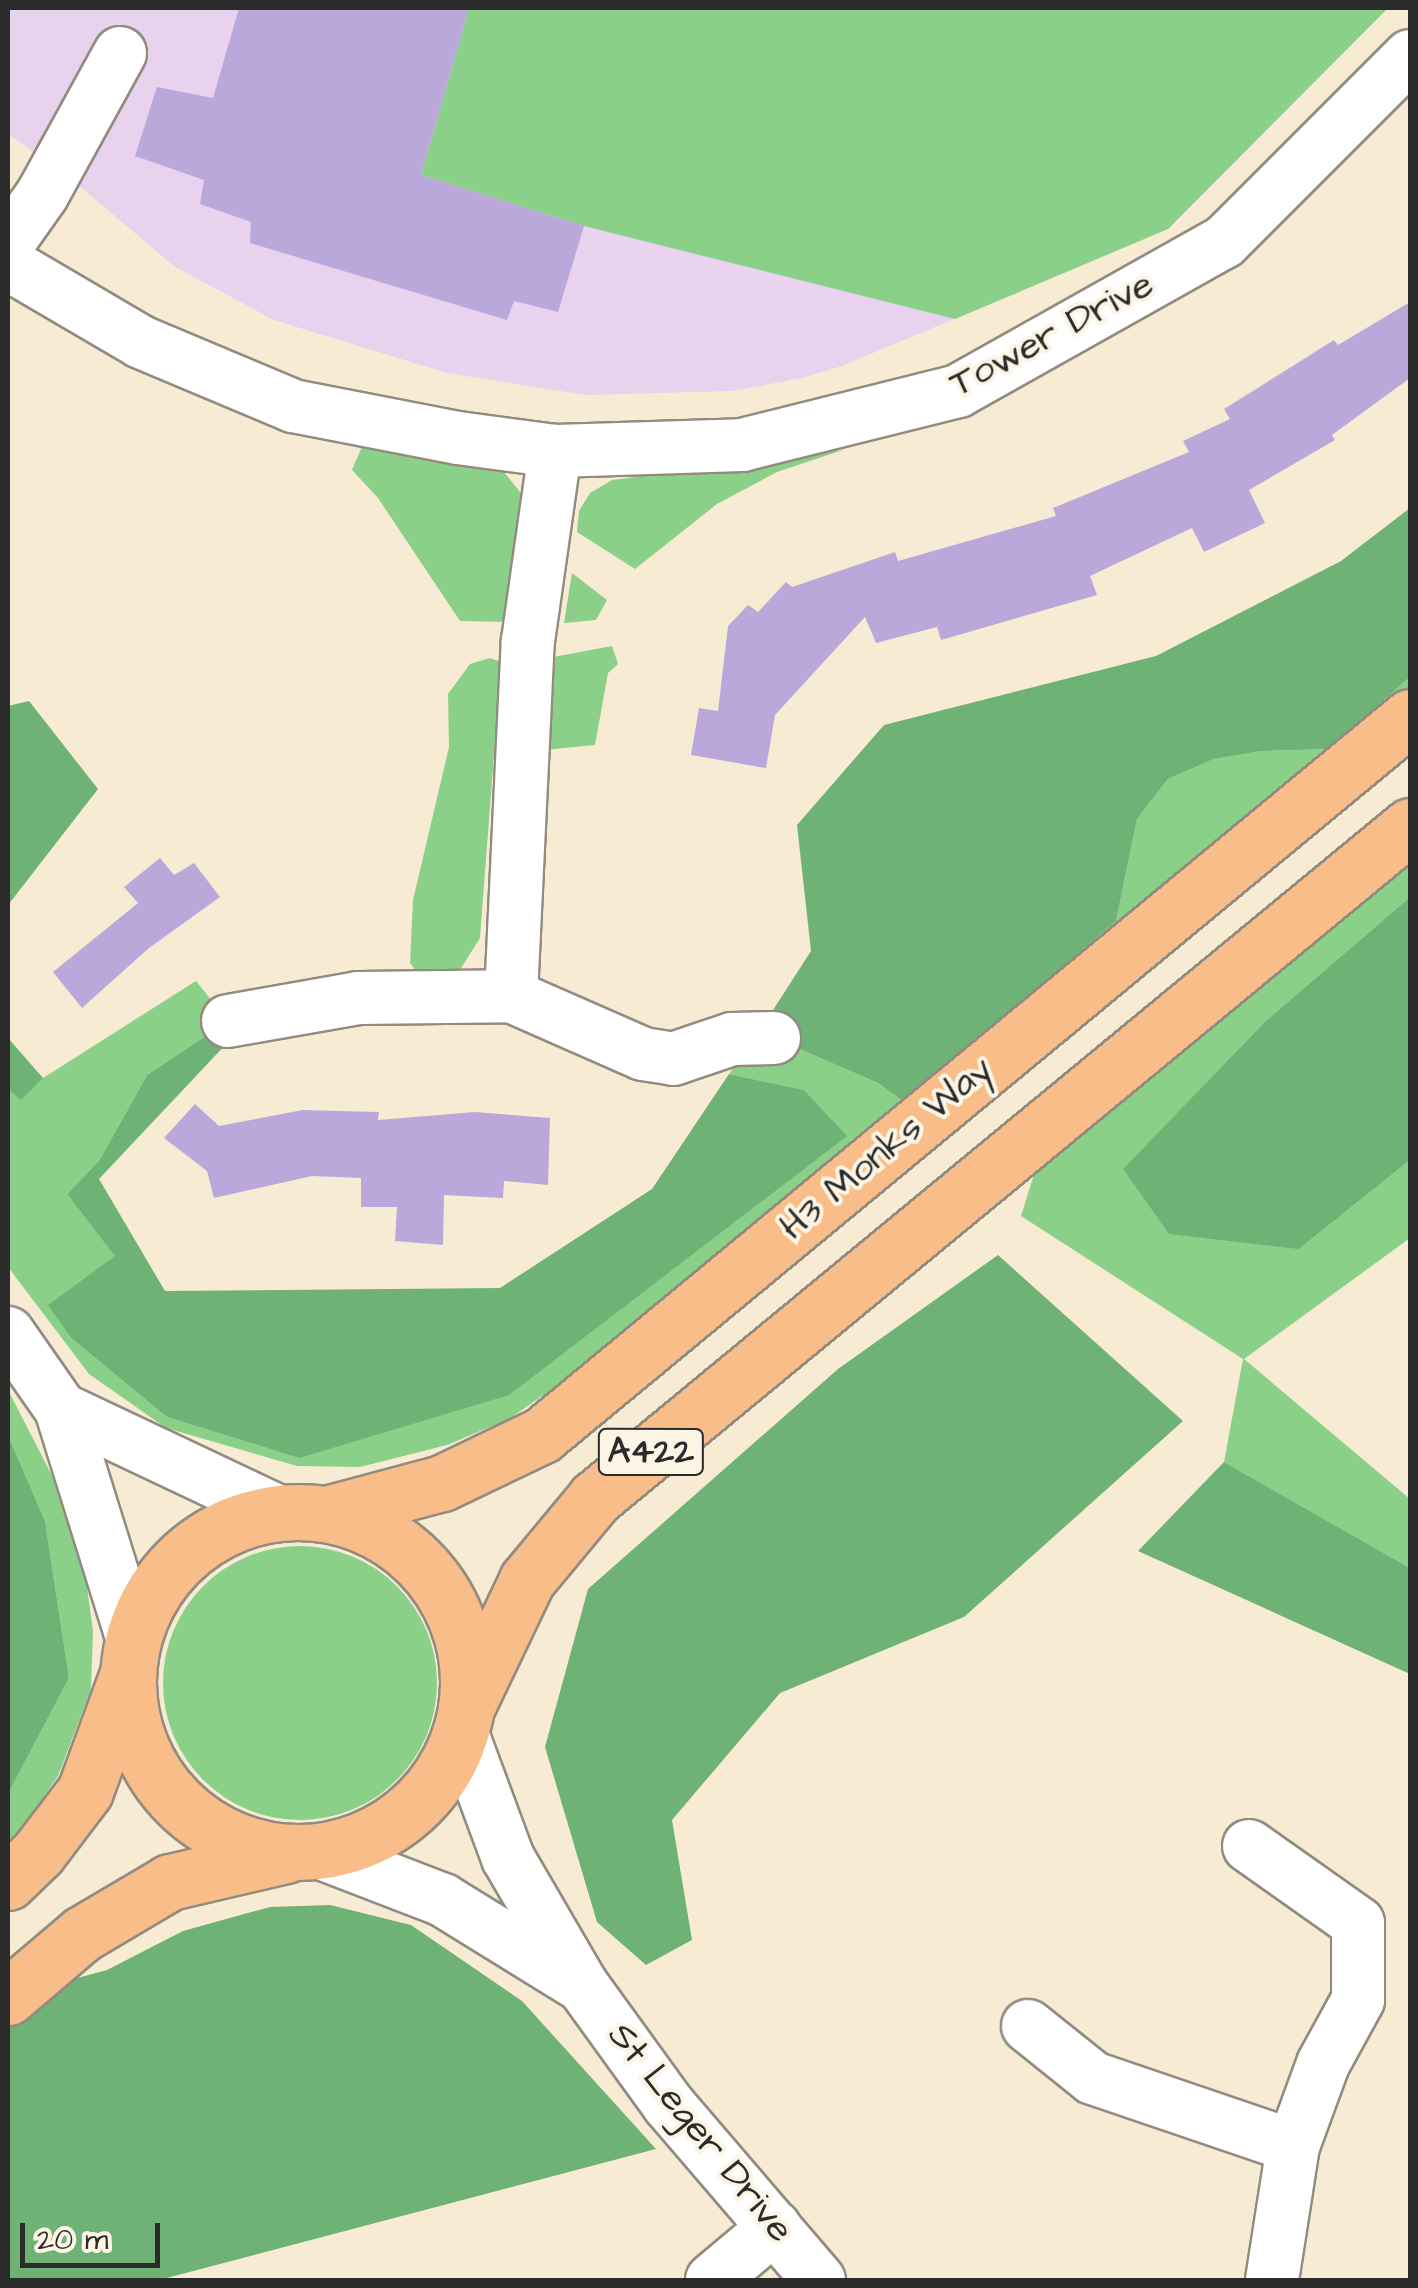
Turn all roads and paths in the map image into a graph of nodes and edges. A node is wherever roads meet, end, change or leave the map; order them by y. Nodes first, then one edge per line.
1 (120, 54) dead end
2 (1410, 56) edge
3 (8, 243) edge
4 (8, 264) edge
5 (555, 451) junction
6 (1410, 716) edge
7 (1410, 826) edge
8 (511, 996) junction
9 (228, 1021) dead end
10 (774, 1038) dead end
11 (16, 1343) edge
12 (61, 1410) junction
13 (302, 1513) junction
14 (130, 1658) junction
15 (464, 1720) junction
16 (1249, 1846) dead end
17 (307, 1851) junction
18 (8, 1882) edge
19 (582, 1985) junction
20 (10, 1995) edge
21 (1028, 2026) dead end
22 (1292, 2146) junction
23 (776, 2226) junction
24 (712, 2280) edge
25 (819, 2280) edge
26 (1272, 2280) edge

1 - 3 street
2 - 5 street, Tower Drive
4 - 5 street, Tower Drive
5 - 8 street
6 - 13 main road, H3 Monks Way / A422
7 - 15 main road, A422
8 - 9 street
8 - 10 street
11 - 12 street
12 - 13 street
12 - 14 street
13 - 14 main road
13 - 15 main road
14 - 17 main road
14 - 18 main road
15 - 17 main road
15 - 19 street, St Leger Drive
16 - 22 street
17 - 19 street, St Leger Drive
17 - 20 main road
19 - 23 street, St Leger Drive
21 - 22 street
22 - 26 street
23 - 24 street
23 - 25 street, St Leger Drive

